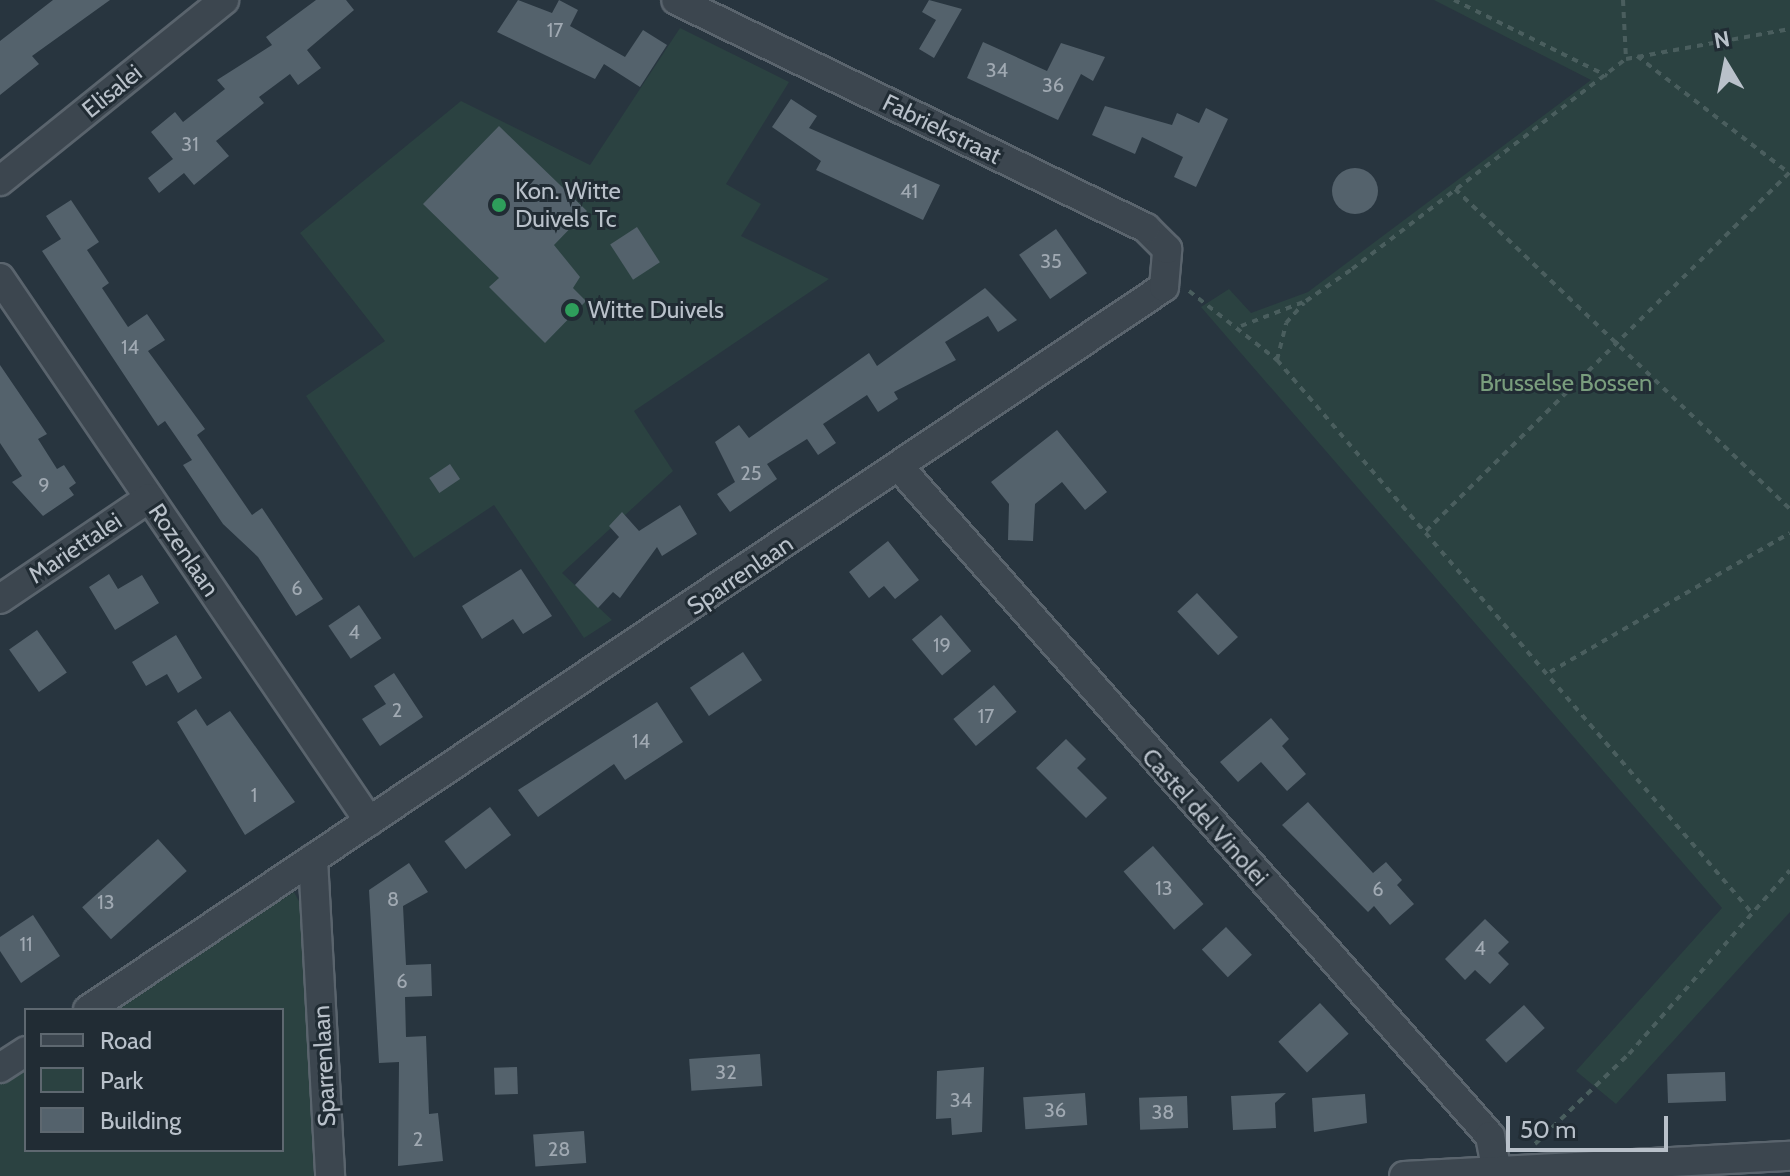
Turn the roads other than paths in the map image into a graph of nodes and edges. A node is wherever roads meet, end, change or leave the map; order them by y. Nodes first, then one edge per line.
1 (224, 0) edge
2 (676, 0) edge
3 (0, 181) edge
4 (0, 278) edge
5 (1164, 287) joint
6 (900, 468) junction
7 (149, 498) junction
8 (0, 599) edge
9 (369, 821) junction
10 (313, 859) junction
11 (91, 1008) edge
12 (24, 1052) edge
13 (0, 1068) edge
14 (1790, 1156) edge
15 (1497, 1171) junction
16 (330, 1176) edge
17 (1404, 1176) edge

1 - 3 street, Elisalei
2 - 5 street, Fabriekstraat
4 - 7 street, Rozenlaan
5 - 6 street, Sparrenlaan
6 - 9 street, Sparrenlaan
6 - 15 street, Castel del Vinolei
7 - 8 street, Mariettalei
7 - 9 street, Rozenlaan
9 - 10 street, Sparrenlaan
10 - 11 street, Sparrenlaan
10 - 16 street, Sparrenlaan
12 - 13 street
14 - 15 street
15 - 17 street

